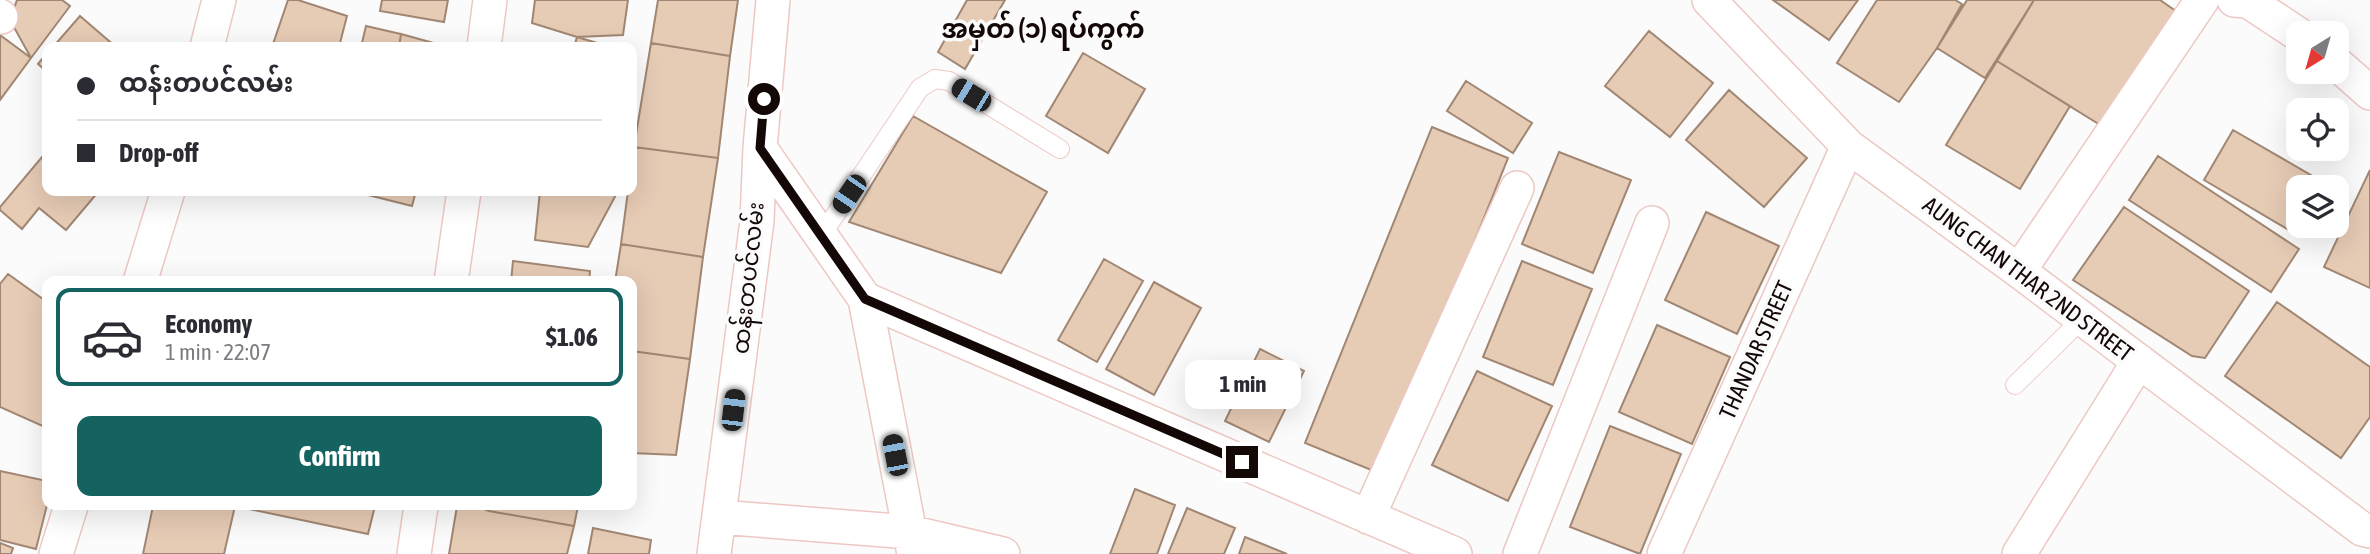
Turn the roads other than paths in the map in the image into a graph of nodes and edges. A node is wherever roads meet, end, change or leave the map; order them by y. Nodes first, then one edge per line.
1 (219, 0) edge
2 (490, 0) edge
3 (773, 0) edge
4 (1709, 0) edge
5 (2202, 0) edge
6 (2234, 0) edge
7 (2286, 26) edge
8 (208, 42) edge
9 (485, 42) edge
10 (2349, 74) edge
11 (2370, 93) edge
12 (1848, 146) junction
13 (760, 148) junction
14 (1060, 149) dead end
15 (1517, 188) dead end
16 (166, 196) edge
17 (463, 196) edge
18 (1652, 223) dead end
19 (821, 236) junction
20 (2020, 271) junction
21 (142, 276) edge
22 (453, 276) edge
23 (865, 299) junction
24 (2083, 318) junction
25 (2139, 361) junction
26 (2015, 386) dead end
27 (70, 510) edge
28 (420, 510) edge
29 (719, 517) junction
30 (1368, 517) junction
31 (2364, 531) edge
32 (912, 543) edge
33 (56, 554) edge
34 (414, 554) edge
35 (714, 554) edge
36 (1003, 554) edge
37 (1455, 554) edge
38 (1520, 554) edge
39 (1664, 554) edge
40 (2019, 554) edge

1 - 8 street
2 - 9 street
3 - 13 street, ထန်းတပင်လမ်း
4 - 12 street, AUNG CHAN THAR 2ND STREET
5 - 20 street
6 - 7 street
10 - 11 street
12 - 20 street, AUNG CHAN THAR 2ND STREET
12 - 39 street, THANDAR STREET
13 - 19 street
13 - 29 street, ထန်းတပင်လမ်း
14 - 19 lane
15 - 30 street
16 - 21 street
17 - 22 street
18 - 38 street
19 - 23 street
20 - 24 street, AUNG CHAN THAR 2ND STREET
23 - 30 street
23 - 32 street
24 - 25 street, AUNG CHAN THAR 2ND STREET
24 - 26 lane
25 - 31 street, AUNG CHAN THAR 2ND STREET
25 - 40 street
27 - 33 street
28 - 34 street
29 - 32 street
29 - 35 street, ထန်းတပင်လမ်း
30 - 37 street
32 - 36 street

